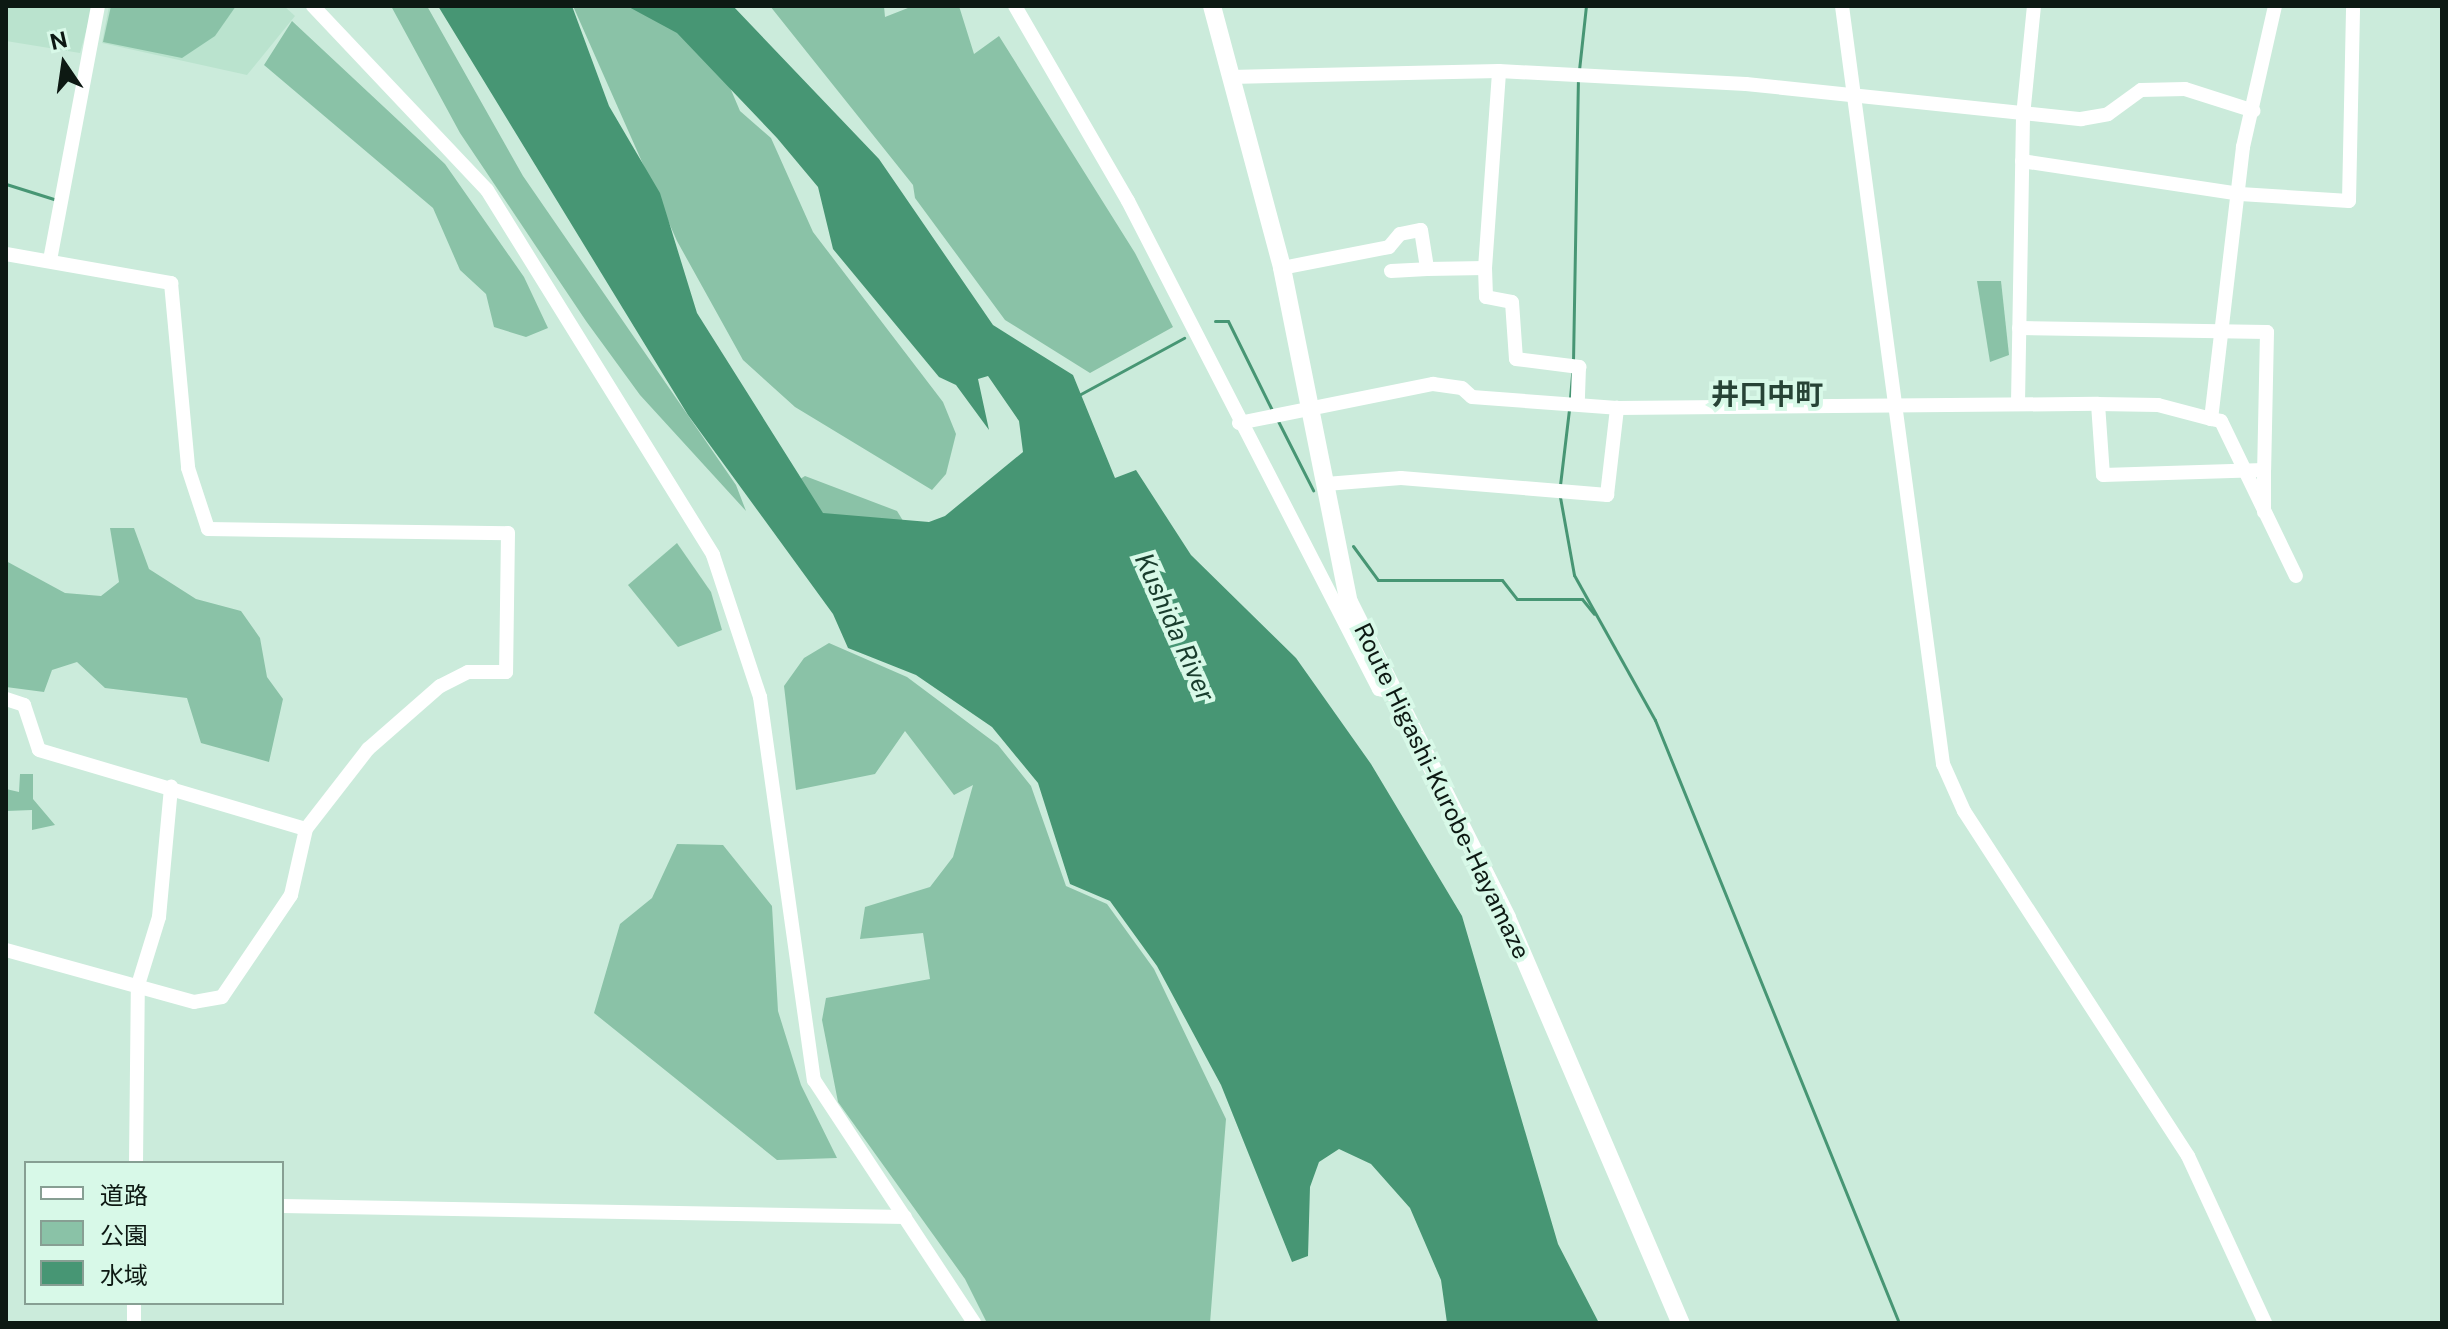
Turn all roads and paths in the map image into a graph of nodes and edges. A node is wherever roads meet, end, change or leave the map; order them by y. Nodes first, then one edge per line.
1 (98, 6) edge
2 (313, 6) edge
3 (1015, 6) edge
4 (1212, 6) edge
5 (1842, 6) edge
6 (2034, 6) edge
7 (2275, 6) edge
8 (2353, 6) edge
9 (1499, 71) junction
10 (1231, 77) junction
11 (1853, 98) junction
12 (2254, 111) junction
13 (2023, 116) junction
14 (2022, 161) junction
15 (2240, 194) junction
16 (6, 254) edge
17 (50, 260) junction
18 (1282, 268) junction
19 (1485, 268) junction
20 (1427, 269) junction
21 (1391, 271) dead end
22 (2019, 328) junction
23 (2220, 331) junction
24 (2018, 403) junction
25 (1571, 404) junction
26 (1892, 404) junction
27 (2098, 404) junction
28 (1617, 408) junction
29 (1304, 413) junction
30 (2211, 419) junction
31 (1247, 422) junction
32 (2240, 470) junction
33 (2264, 470) junction
34 (1326, 484) junction
35 (2264, 512) junction
36 (2296, 576) dead end
37 (1390, 692) junction
38 (6, 699) edge
39 (171, 787) junction
40 (306, 829) junction
41 (6, 950) edge
42 (138, 985) junction
43 (136, 1161) edge
44 (284, 1206) edge
45 (905, 1217) junction
46 (974, 1323) edge
47 (1681, 1323) edge
48 (2265, 1323) edge

1 - 17 street
2 - 45 street
3 - 31 street
4 - 10 main road, Route Higashi-Kurobe-Hayamaze
5 - 11 street
6 - 13 street
7 - 12 street
8 - 15 street
9 - 10 street
9 - 11 street
9 - 19 street
10 - 18 main road, Route Higashi-Kurobe-Hayamaze
11 - 13 street
11 - 26 street
12 - 13 street
12 - 15 street
13 - 14 street
14 - 15 street
14 - 22 street
15 - 23 street
16 - 17 street
17 - 40 street
18 - 20 street
18 - 29 main road, Route Higashi-Kurobe-Hayamaze
19 - 20 street
19 - 25 street
20 - 21 street
22 - 23 street
22 - 24 street
23 - 30 street
23 - 33 street
24 - 26 street
24 - 27 street
25 - 28 street
25 - 29 street
26 - 28 street
26 - 48 street
27 - 30 street
27 - 32 street
28 - 34 street
29 - 31 street
29 - 34 main road, Route Higashi-Kurobe-Hayamaze
30 - 32 street
31 - 37 street
32 - 33 street
32 - 35 street
33 - 35 street
34 - 37 main road, Route Higashi-Kurobe-Hayamaze
35 - 36 street
37 - 47 main road, Route Higashi-Kurobe-Hayamaze
38 - 39 street
39 - 40 street
39 - 42 street
40 - 42 street
41 - 42 street
42 - 43 street
44 - 45 street
45 - 46 street

